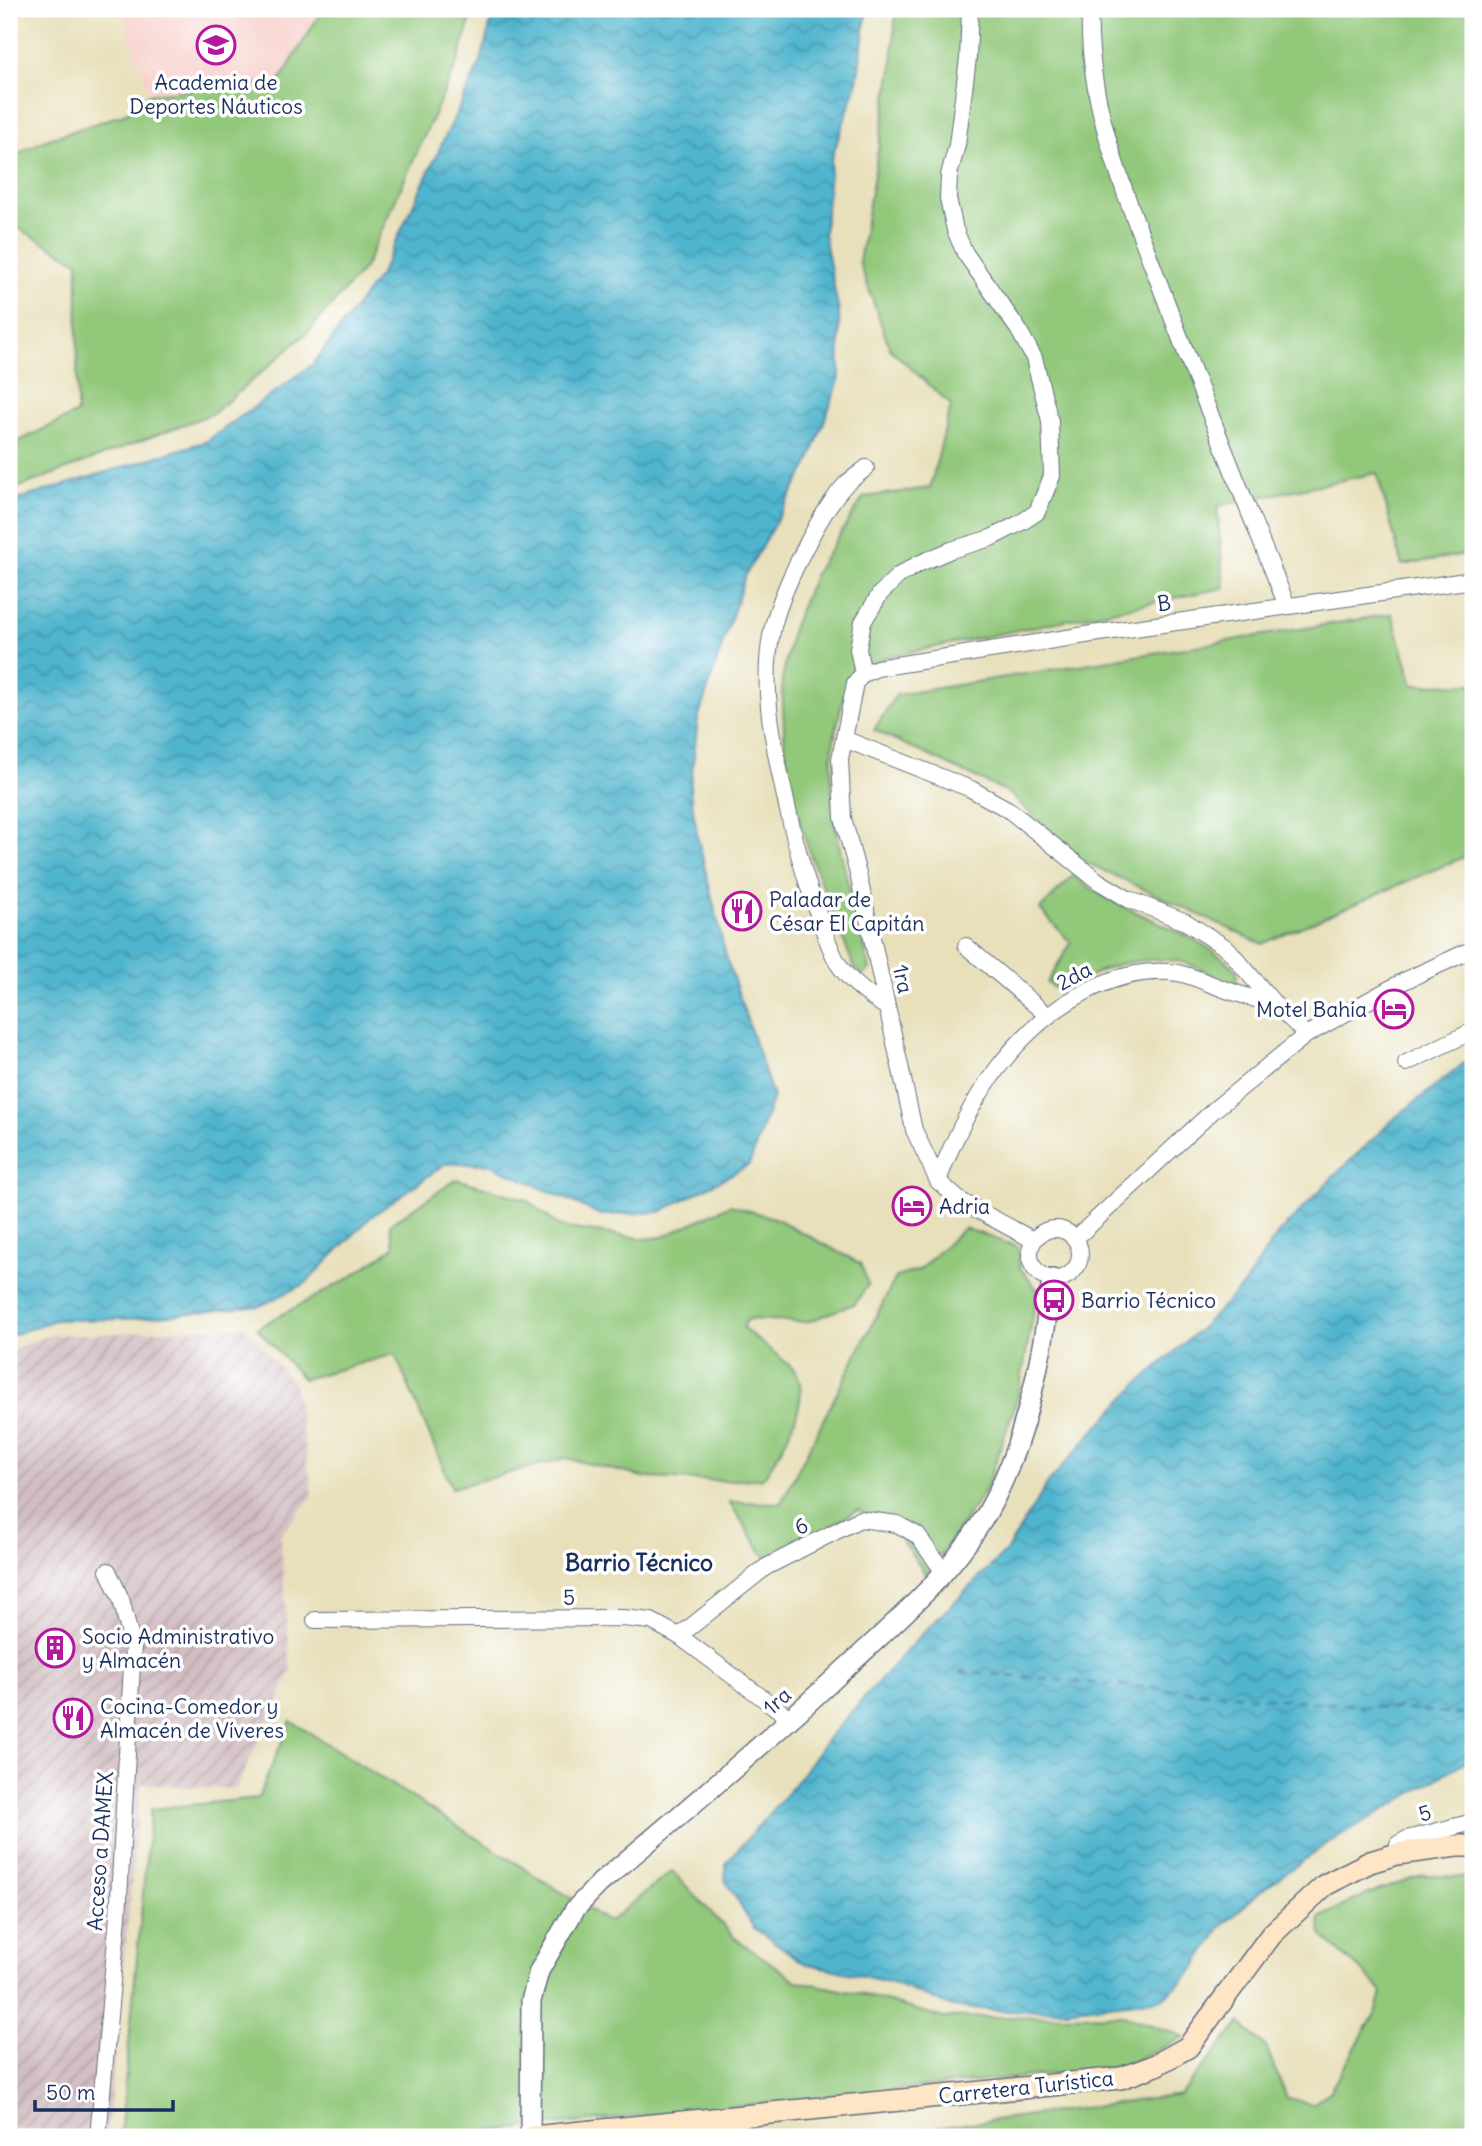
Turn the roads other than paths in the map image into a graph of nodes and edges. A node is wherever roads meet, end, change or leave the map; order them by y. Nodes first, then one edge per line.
1 (970, 9) edge
2 (1090, 9) edge
3 (866, 468) dead end
4 (1473, 580) edge
5 (1287, 606) junction
6 (863, 674) junction
7 (844, 739) junction
8 (965, 946) dead end
9 (1473, 949) edge
10 (886, 1007) junction
11 (1277, 1007) junction
12 (1047, 1015) junction
13 (1473, 1031) edge
14 (1306, 1035) junction
15 (1406, 1063) dead end
16 (938, 1181) junction
17 (1076, 1238) junction
18 (1033, 1240) junction
19 (1052, 1279) junction
20 (108, 1571) dead end
21 (944, 1572) junction
22 (315, 1620) dead end
23 (679, 1636) junction
24 (791, 1719) junction
25 (1473, 1822) edge
26 (1473, 1846) edge
27 (1397, 1854) junction
28 (98, 2137) edge
29 (531, 2137) edge

1 - 6 street
2 - 5 street
3 - 10 street
4 - 5 street, B
5 - 6 street, B
6 - 7 street, 1ra
7 - 10 street, 1ra
7 - 11 street
8 - 12 street
9 - 14 street
10 - 16 street, 1ra
11 - 12 street, 2da
11 - 14 street, 2da
12 - 16 street, 2da
13 - 15 street
14 - 17 street
16 - 18 street, 1ra
17 - 18 street
17 - 19 street
18 - 19 street
19 - 21 street, 1ra
20 - 28 street, Acceso a DAMEX
21 - 23 street, 6
21 - 24 street, 1ra
22 - 23 street, 5
23 - 24 street, 5
24 - 29 street, 1ra
25 - 27 street, 5
26 - 27 main road, Carretera Turística
27 - 29 main road, Carretera Turística

